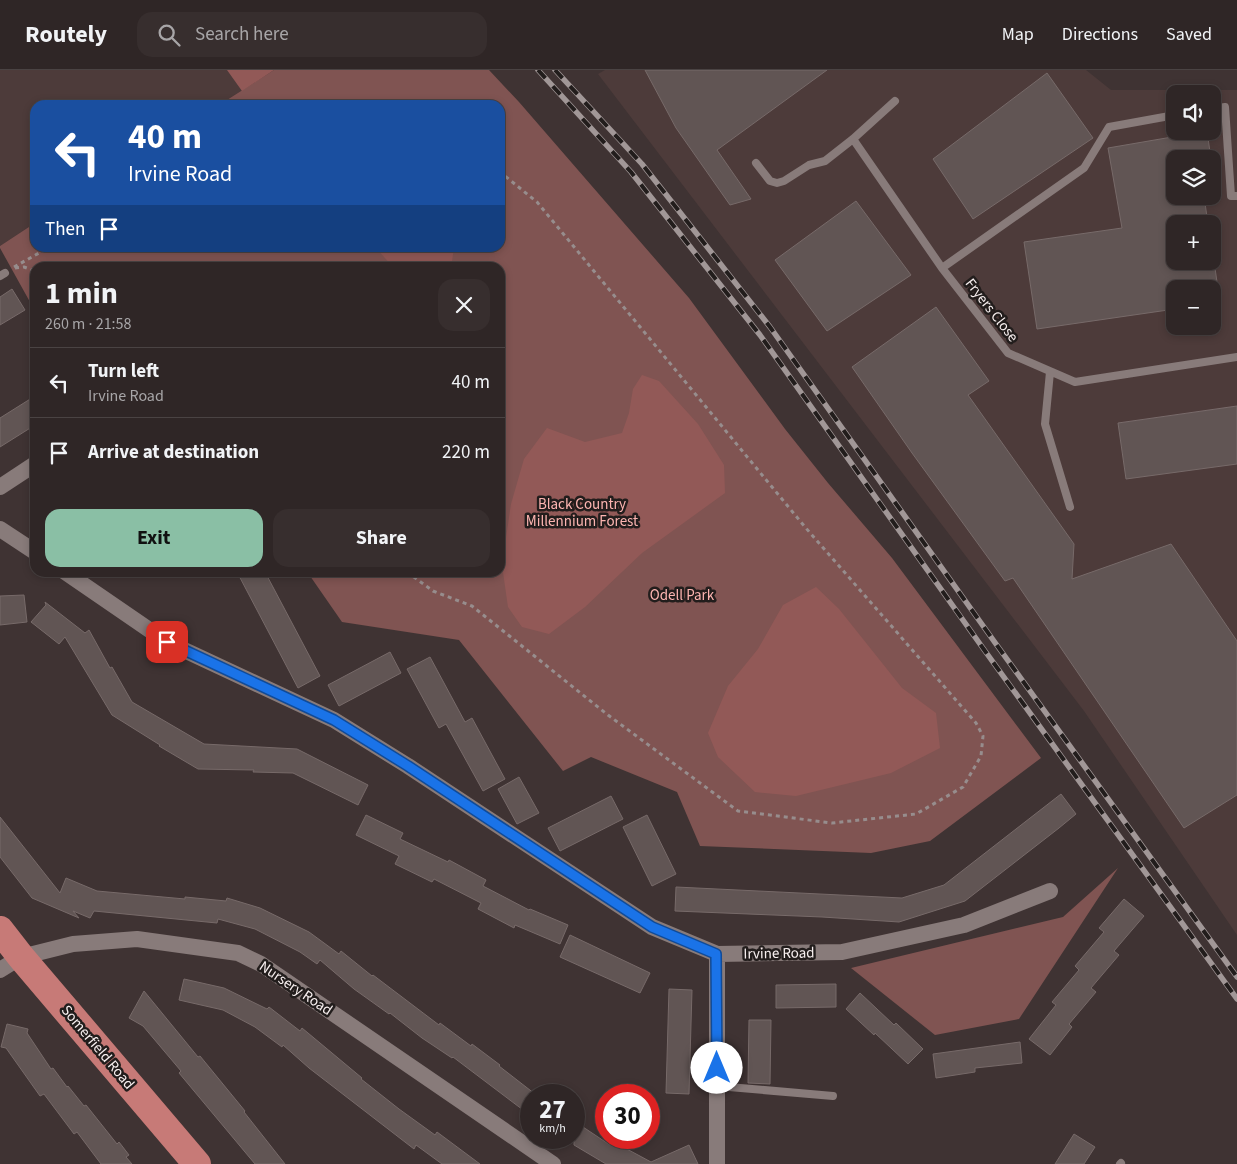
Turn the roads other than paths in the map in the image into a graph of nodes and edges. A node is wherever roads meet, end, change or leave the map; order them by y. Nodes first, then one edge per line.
1 (895, 101) dead end
2 (1221, 108) edge
3 (1166, 116) edge
4 (853, 139) junction
5 (756, 163) dead end
6 (1237, 196) edge
7 (942, 268) junction
8 (1237, 357) edge
9 (1050, 372) junction
10 (30, 467) edge
11 (0, 487) edge
12 (1070, 507) dead end
13 (0, 529) edge
14 (30, 549) edge
15 (71, 577) edge
16 (1050, 891) dead end
17 (0, 930) edge
18 (716, 954) junction
19 (11, 964) edge
20 (717, 1086) junction
21 (833, 1096) dead end
22 (197, 1164) edge
23 (553, 1164) edge
24 (717, 1164) edge

1 - 4 lane
2 - 6 lane
3 - 7 lane
4 - 5 lane
4 - 7 lane, Fryers Close
7 - 9 lane, Fryers Close
8 - 9 lane, Fryers Close
9 - 12 lane
10 - 11 street
13 - 14 street
15 - 18 street, Irvine Road
16 - 18 street, Irvine Road
17 - 19 highway, Somerfield Road
18 - 20 street
19 - 22 highway, Somerfield Road
19 - 23 street, Nursery Road
20 - 21 lane
20 - 24 street

